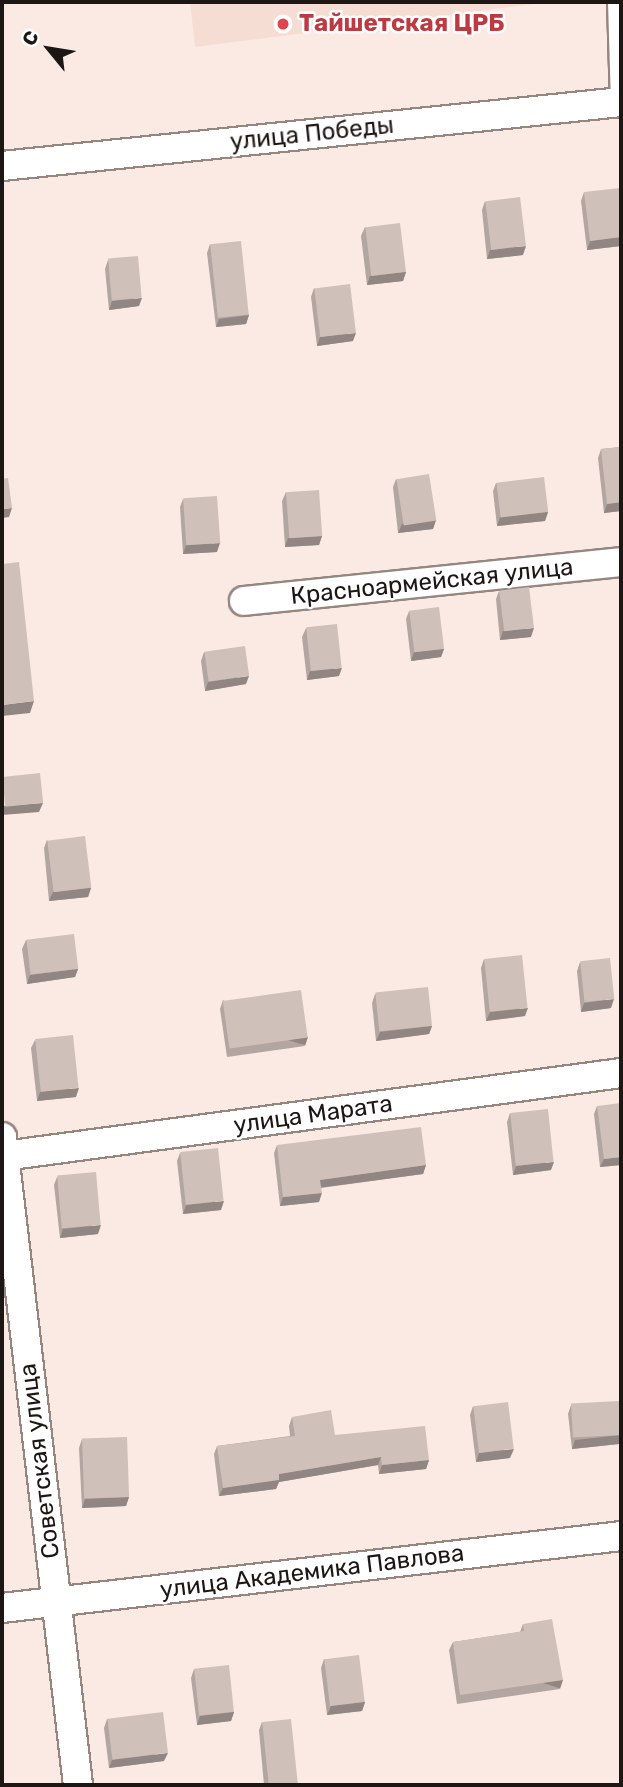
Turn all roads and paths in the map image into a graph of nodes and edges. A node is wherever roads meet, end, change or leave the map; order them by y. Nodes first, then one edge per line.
1 (615, 2) edge
2 (620, 103) edge
3 (2, 166) edge
4 (621, 562) edge
5 (244, 601) dead end
6 (621, 1073) edge
7 (3, 1147) edge
8 (621, 1536) edge
9 (57, 1602) junction
10 (2, 1608) edge
11 (78, 1785) edge

1 - 2 lane
2 - 3 street, улица Победы
4 - 5 street, Красноармейская улица
6 - 7 street, улица Марата
7 - 9 street, Советская улица
8 - 9 street, улица Академика Павлова
9 - 10 street, улица Академика Павлова
9 - 11 street, Советская улица

